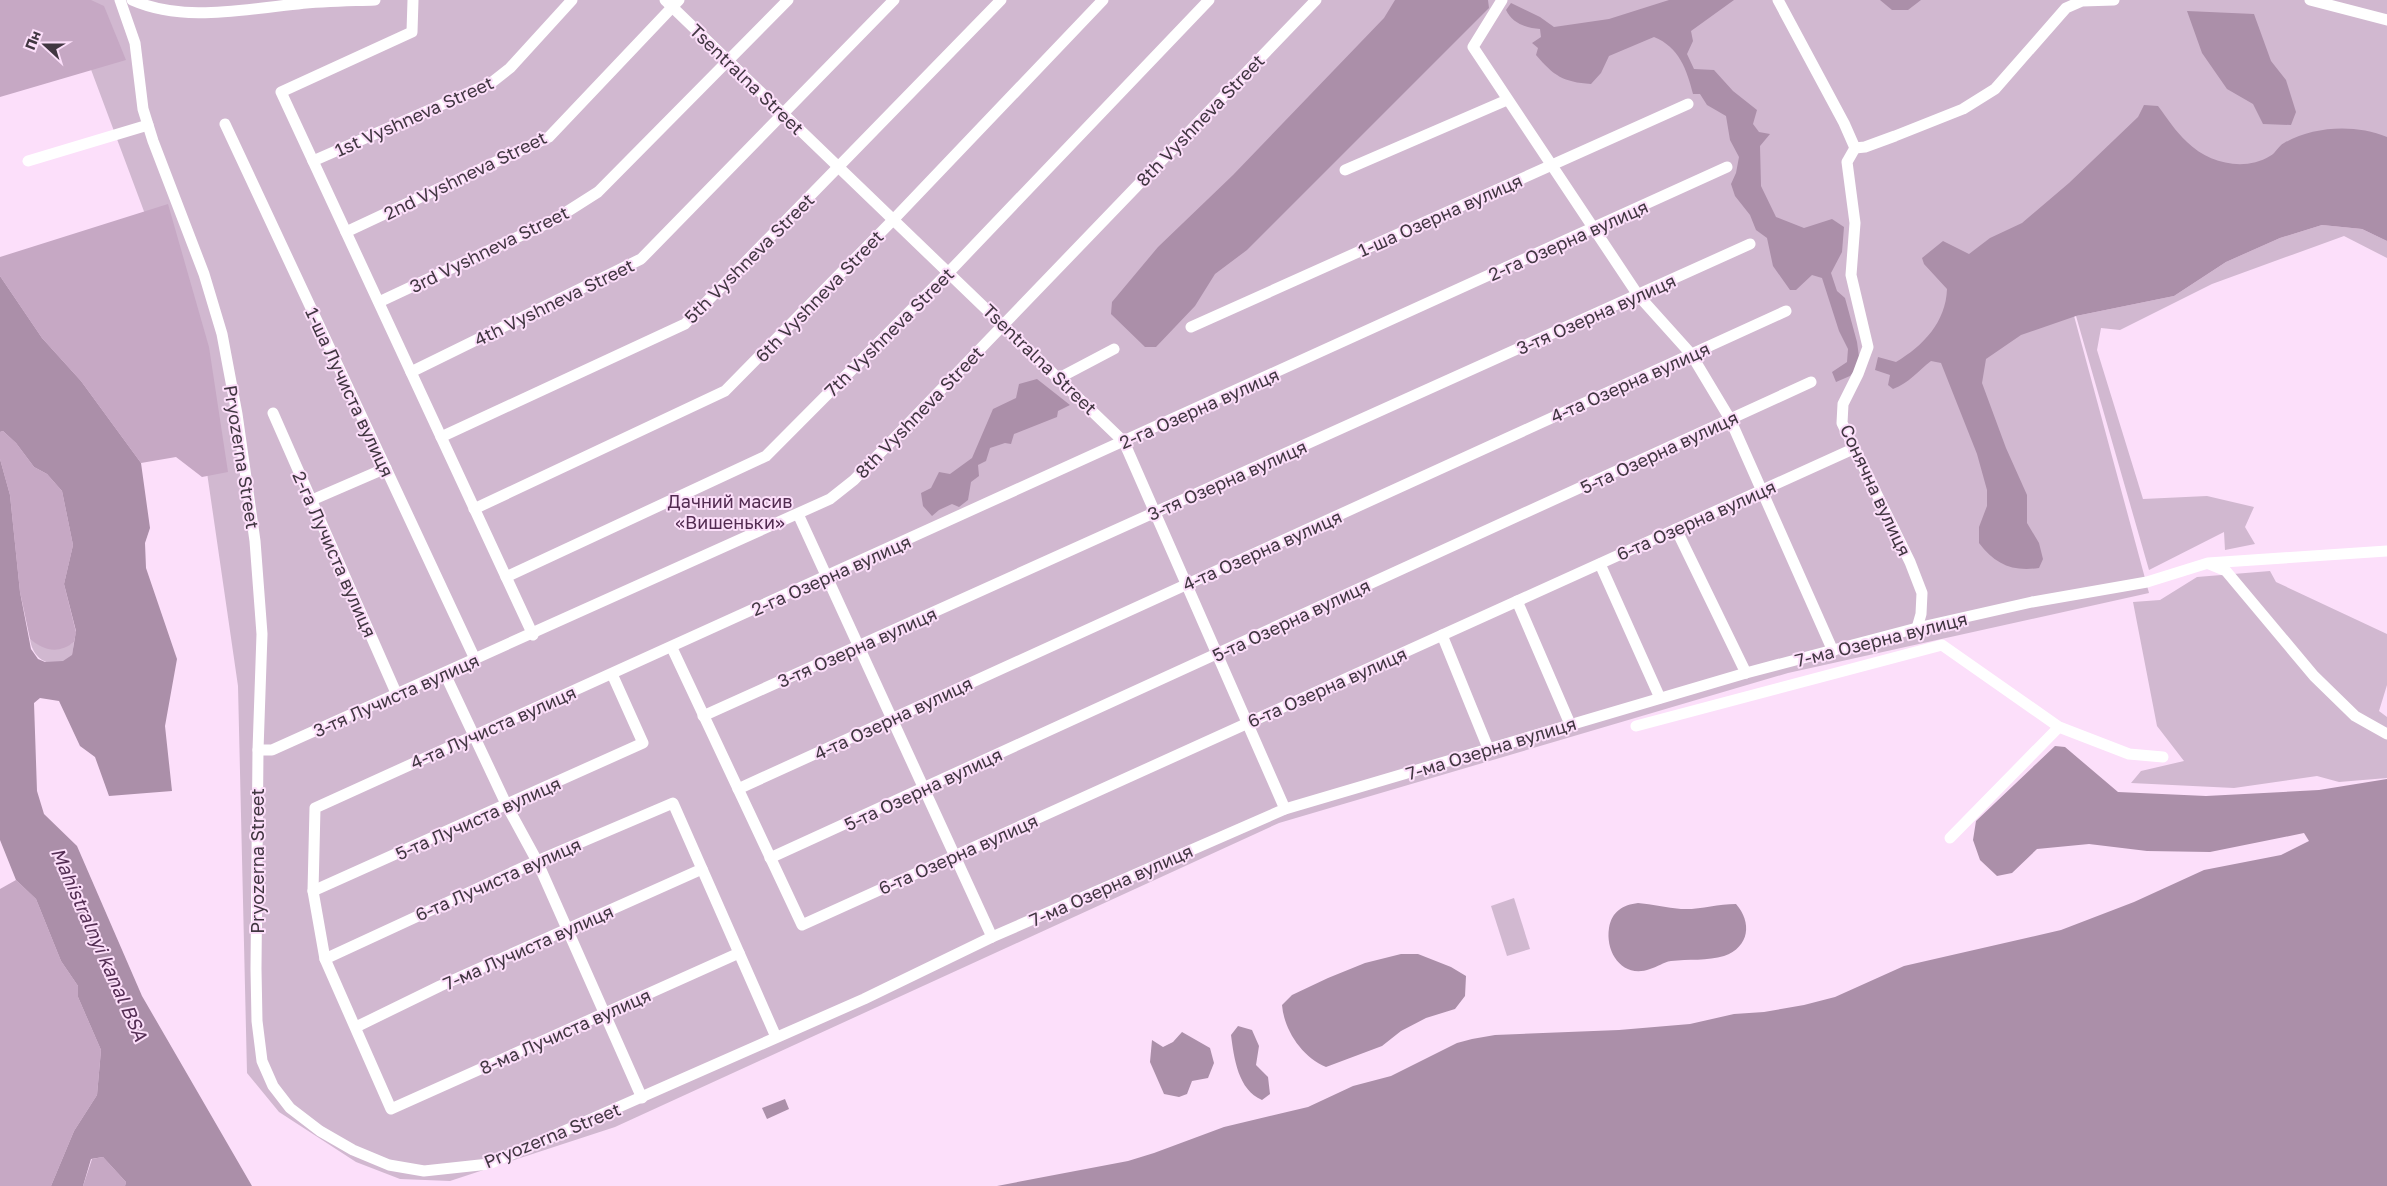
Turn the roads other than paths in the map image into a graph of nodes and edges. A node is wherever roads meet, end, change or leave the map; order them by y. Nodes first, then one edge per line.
1 (120, 0) edge
2 (132, 0) edge
3 (374, 0) edge
4 (413, 0) edge
5 (572, 0) edge
6 (788, 0) edge
7 (894, 0) edge
8 (1001, 0) edge
9 (1103, 0) edge
10 (1208, 0) edge
11 (1316, 0) edge
12 (1778, 0) edge
13 (2114, 0) edge
14 (2310, 0) edge
15 (672, 2) edge
16 (1499, 4) edge
17 (2387, 20) edge
18 (729, 61) junction
19 (1507, 100) junction
20 (1688, 104) dead end
21 (784, 114) junction
22 (225, 124) dead end
23 (148, 125) junction
24 (1854, 148) junction
25 (28, 161) dead end
26 (313, 161) junction
27 (1552, 165) junction
28 (839, 166) junction
29 (1727, 167) dead end
30 (1344, 170) dead end
31 (894, 219) junction
32 (1594, 228) junction
33 (346, 232) junction
34 (1750, 244) dead end
35 (949, 272) junction
36 (1638, 295) junction
37 (379, 302) junction
38 (1786, 311) dead end
39 (1004, 324) junction
40 (1191, 327) dead end
41 (1114, 349) dead end
42 (1691, 354) junction
43 (411, 372) junction
44 (1059, 378) junction
45 (1811, 382) dead end
46 (273, 413) dead end
47 (1730, 419) junction
48 (441, 437) junction
49 (1124, 442) junction
50 (1853, 449) junction
51 (386, 468) junction
52 (1762, 491) junction
53 (312, 500) junction
54 (474, 508) junction
55 (1155, 512) junction
56 (798, 514) junction
57 (1676, 529) junction
58 (2387, 551) edge
59 (1600, 564) junction
60 (2208, 564) junction
61 (506, 577) junction
62 (827, 577) junction
63 (1187, 584) junction
64 (1517, 601) junction
65 (1917, 628) junction
66 (533, 634) junction
67 (1442, 635) junction
68 (859, 646) junction
69 (672, 648) junction
70 (1833, 651) junction
71 (1217, 654) junction
72 (474, 659) junction
73 (1746, 673) junction
74 (445, 674) junction
75 (612, 674) junction
76 (397, 695) junction
77 (1660, 698) junction
78 (704, 716) junction
79 (892, 718) junction
80 (1248, 723) junction
81 (1570, 724) junction
82 (1636, 726) dead end
83 (2058, 727) junction
84 (2387, 734) edge
85 (474, 735) junction
86 (1488, 748) junction
87 (258, 750) junction
88 (2164, 757) dead end
89 (924, 788) junction
90 (738, 789) junction
91 (506, 806) junction
92 (1285, 809) junction
93 (1950, 838) dead end
94 (955, 855) junction
95 (770, 858) junction
96 (537, 861) junction
97 (702, 869) junction
98 (313, 891) junction
99 (567, 930) junction
100 (992, 937) junction
101 (739, 953) junction
102 (325, 959) junction
103 (864, 999) joint
104 (604, 1012) junction
105 (356, 1028) junction
106 (776, 1037) junction
107 (642, 1098) junction

1 - 23 street, Pryozerna Street
2 - 3 street
4 - 26 street
5 - 26 street, 1st Vyshneva Street
6 - 18 street, 3rd Vyshneva Street
7 - 21 street, 4th Vyshneva Street
8 - 28 street, 5th Vyshneva Street
9 - 31 street, 6th Vyshneva Street
10 - 35 street, 7th Vyshneva Street
11 - 39 street, 8th Vyshneva Street
12 - 24 street
13 - 24 street
14 - 17 street
15 - 18 street, Tsentralna Street
15 - 33 street, 2nd Vyshneva Street
16 - 19 street
18 - 21 street, Tsentralna Street
18 - 37 street, 3rd Vyshneva Street
19 - 27 street
19 - 30 street
20 - 27 street, 1-ша Озерна вулиця
21 - 28 street, Tsentralna Street
21 - 43 street, 4th Vyshneva Street
22 - 51 street, 1-ша Лучиста вулиця
23 - 25 street
23 - 87 street, Pryozerna Street
24 - 50 street, Сонячна вулиця
26 - 33 street
27 - 32 street
27 - 40 street, 1-ша Озерна вулиця
28 - 31 street, Tsentralna Street
28 - 48 street, 5th Vyshneva Street
29 - 32 street, 2-га Озерна вулиця
31 - 35 street, Tsentralna Street
31 - 54 street, 6th Vyshneva Street
32 - 36 street
32 - 49 street, 2-га Озерна вулиця
33 - 37 street
34 - 36 street, 3-тя Озерна вулиця
35 - 39 street, Tsentralna Street
35 - 61 street, 7th Vyshneva Street
36 - 42 street
36 - 55 street, 3-тя Озерна вулиця
37 - 43 street
38 - 42 street, 4-та Озерна вулиця
39 - 44 street, Tsentralna Street
39 - 56 street, 8th Vyshneva Street
41 - 44 street
42 - 47 street
42 - 63 street, 4-та Озерна вулиця
43 - 48 street
44 - 49 street, Tsentralna Street
45 - 47 street, 5-та Озерна вулиця
46 - 53 street, 2-га Лучиста вулиця
47 - 52 street
47 - 71 street, 5-та Озерна вулиця
48 - 54 street
49 - 55 street, Tsentralna Street
49 - 62 street, 2-га Озерна вулиця
50 - 52 street, 6-та Озерна вулиця
50 - 65 street, Сонячна вулиця
51 - 53 street
51 - 72 street, 1-ша Лучиста вулиця
52 - 57 street, 6-та Озерна вулиця
52 - 70 street
53 - 76 street, 2-га Лучиста вулиця
54 - 61 street
55 - 63 street, Tsentralna Street
55 - 68 street, 3-тя Озерна вулиця
56 - 62 street
56 - 66 street, 8th Vyshneva Street
57 - 59 street, 6-та Озерна вулиця
57 - 73 street
58 - 60 street, 7-ма Озерна вулиця
59 - 64 street, 6-та Озерна вулиця
59 - 77 street
60 - 65 street, 7-ма Озерна вулиця
60 - 84 street
61 - 66 street
62 - 68 street
62 - 69 street, 2-га Озерна вулиця
63 - 71 street, Tsentralna Street
63 - 79 street, 4-та Озерна вулиця
64 - 67 street, 6-та Озерна вулиця
64 - 81 street
65 - 70 street, 7-ма Озерна вулиця
66 - 72 street, 3-тя Лучиста вулиця
67 - 80 street, 6-та Озерна вулиця
67 - 86 street
68 - 78 street, 3-тя Озерна вулиця
68 - 79 street
69 - 75 street, 4-та Лучиста вулиця
69 - 78 street
70 - 73 street, 7-ма Озерна вулиця
71 - 80 street, Tsentralna Street
71 - 89 street, 5-та Озерна вулиця
72 - 74 street, 3-тя Лучиста вулиця
73 - 77 street, 7-ма Озерна вулиця
74 - 76 street, 3-тя Лучиста вулиця
74 - 85 street
75 - 85 street, 4-та Лучиста вулиця
75 - 91 street, 5-та Лучиста вулиця
76 - 87 street, 3-тя Лучиста вулиця
77 - 81 street, 7-ма Озерна вулиця
78 - 90 street
79 - 89 street
79 - 90 street, 4-та Озерна вулиця
80 - 92 street, Tsentralna Street
80 - 94 street, 6-та Озерна вулиця
81 - 86 street, 7-ма Озерна вулиця
82 - 83 street
83 - 88 street
83 - 93 street
85 - 91 street
85 - 98 street, 4-та Лучиста вулиця
86 - 92 street, 7-ма Озерна вулиця
87 - 107 street, Pryozerna Street
89 - 94 street
89 - 95 street, 5-та Озерна вулиця
90 - 95 street
91 - 96 street
91 - 98 street, 5-та Лучиста вулиця
92 - 100 street, 7-ма Озерна вулиця
94 - 95 street, 6-та Озерна вулиця
94 - 100 street
96 - 97 street, 6-та Лучиста вулиця
96 - 99 street
96 - 102 street, 6-та Лучиста вулиця
97 - 99 street, 7-ма Лучиста вулиця
97 - 101 street
98 - 102 street
99 - 104 street
99 - 105 street, 7-ма Лучиста вулиця
100 - 103 street, 7-ма Озерна вулиця
101 - 104 street, 8-ма Лучиста вулиця
101 - 106 street
102 - 105 street
103 - 106 street, Pryozerna Street
104 - 105 street, 8-ма Лучиста вулиця
104 - 107 street
106 - 107 street, Pryozerna Street

